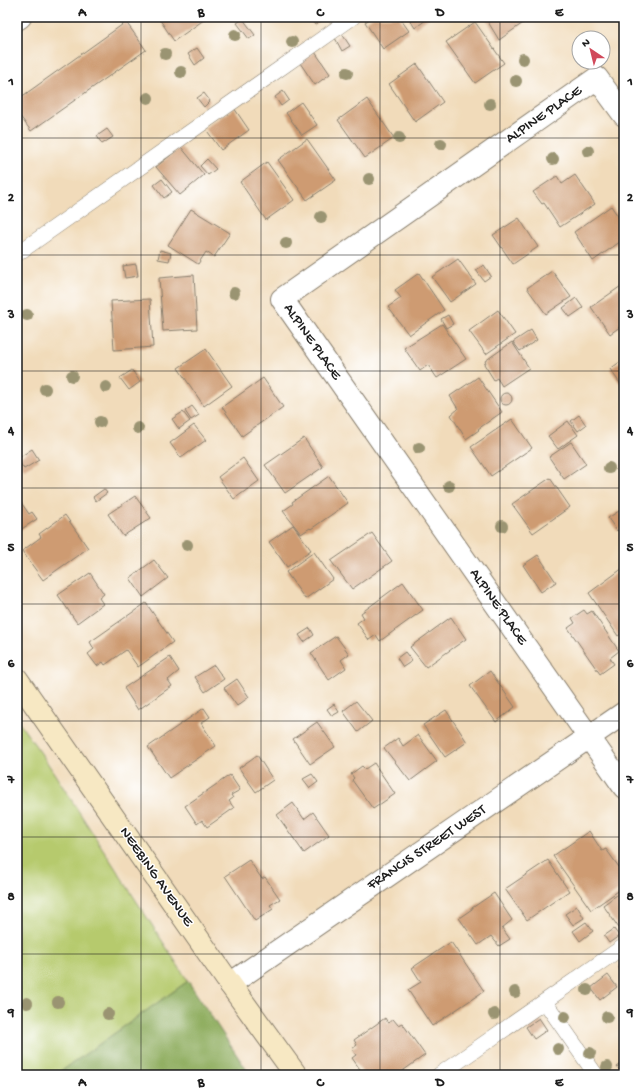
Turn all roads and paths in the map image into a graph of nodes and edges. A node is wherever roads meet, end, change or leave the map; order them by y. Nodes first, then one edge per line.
1 (20, 17) edge
2 (353, 17) edge
3 (17, 20) edge
4 (624, 115) edge
5 (17, 254) edge
6 (17, 678) edge
7 (624, 712) edge
8 (589, 738) junction
9 (624, 787) edge
10 (624, 946) edge
11 (230, 984) junction
12 (545, 1002) junction
13 (296, 1075) edge
14 (439, 1075) edge
15 (596, 1075) edge

1 - 3 street
2 - 5 lane
4 - 8 street, ALPINE PLACE
6 - 11 main road, NEEBING AVENUE
7 - 8 street, FRANCIS STREET WEST
8 - 9 street
8 - 11 street, FRANCIS STREET WEST
10 - 12 lane
11 - 13 main road, NEEBING AVENUE
12 - 14 lane
12 - 15 lane

